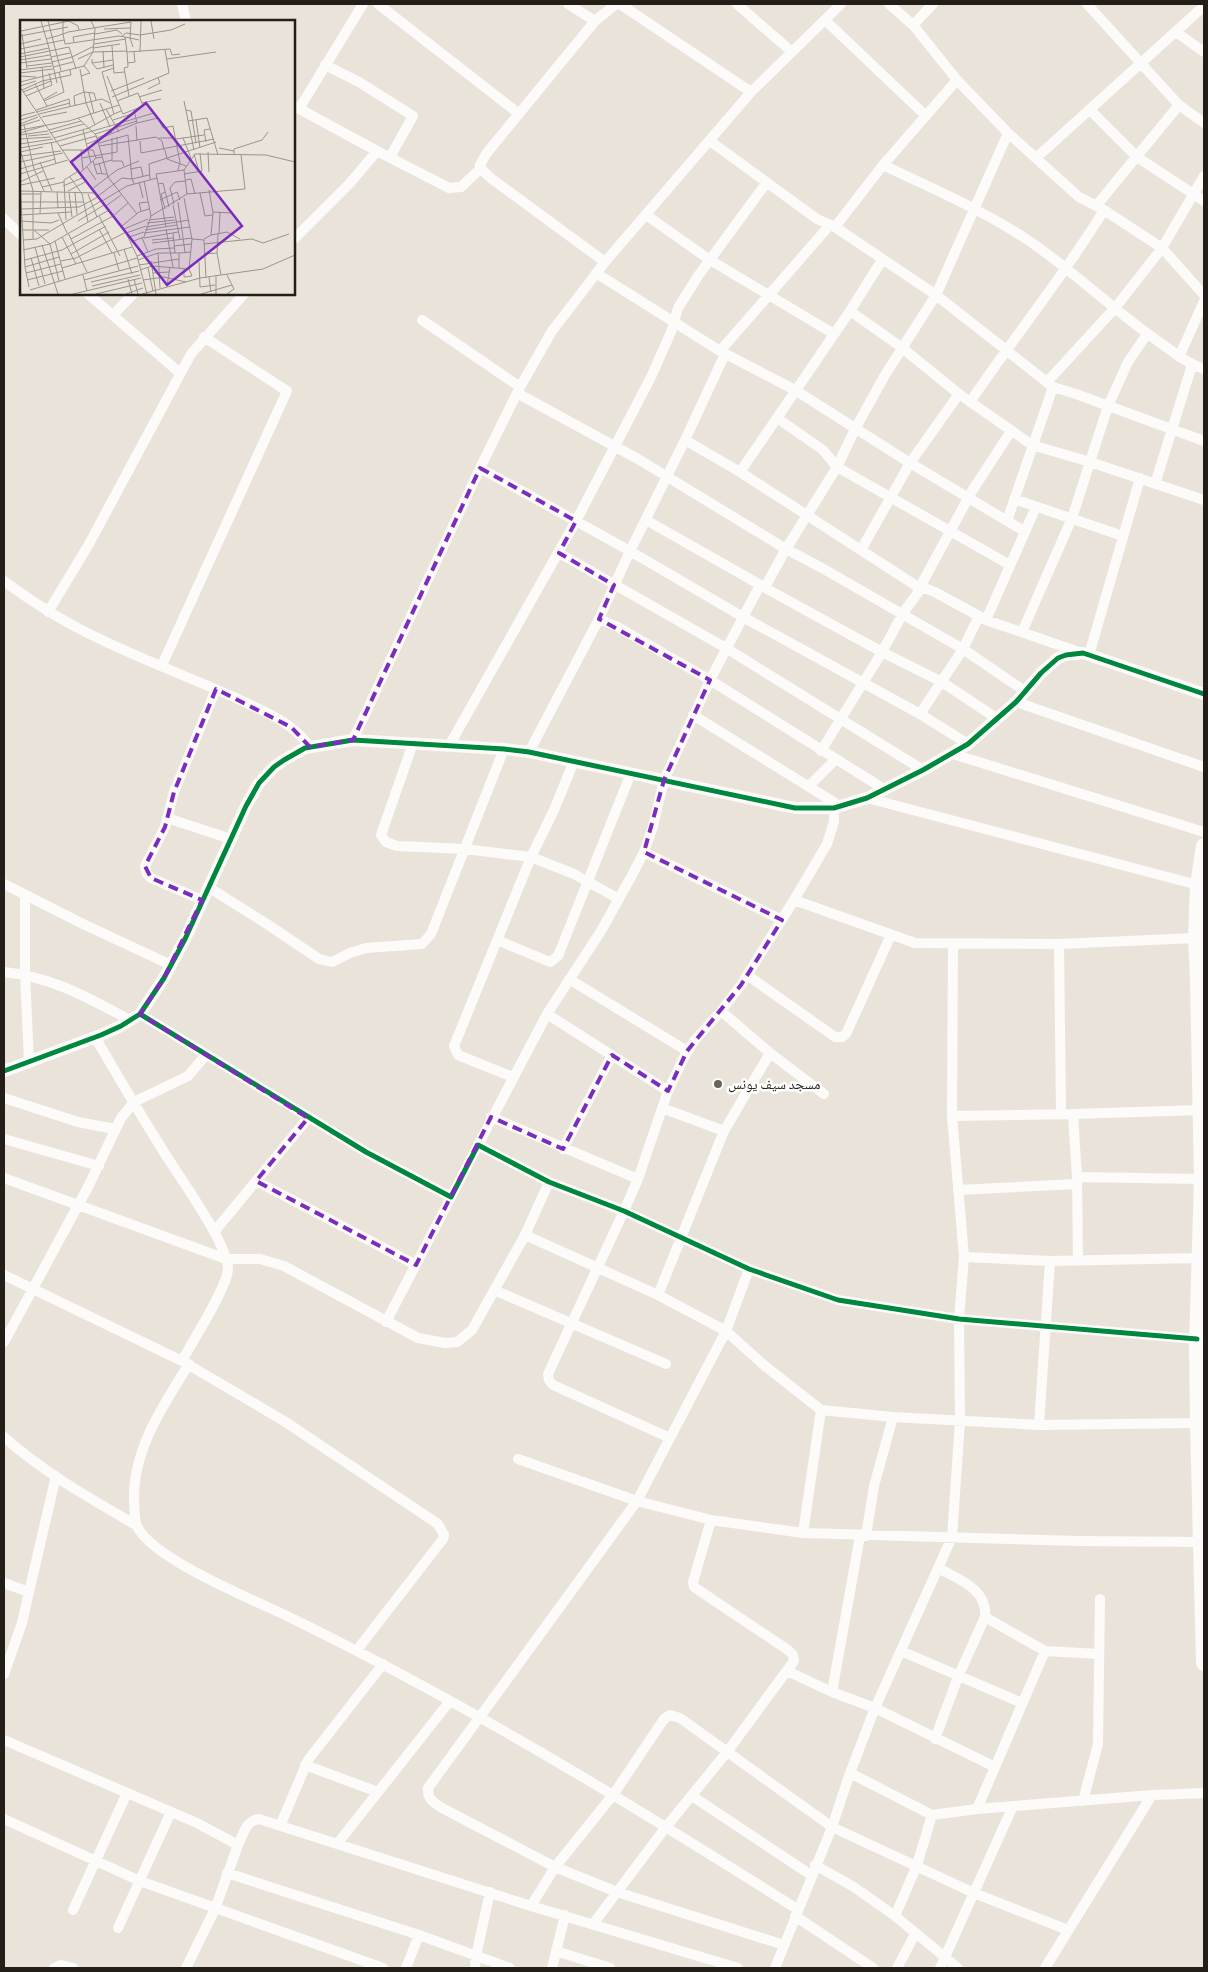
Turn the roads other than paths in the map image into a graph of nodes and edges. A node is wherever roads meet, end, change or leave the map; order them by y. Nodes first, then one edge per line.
1 (182, 4) edge
2 (363, 4) edge
3 (378, 4) edge
4 (568, 4) edge
5 (618, 4) edge
6 (737, 4) edge
7 (841, 4) edge
8 (889, 4) edge
9 (933, 4) edge
10 (1087, 4) edge
11 (1204, 6) edge
12 (186, 20) edge
13 (825, 20) junction
14 (595, 21) junction
15 (913, 26) junction
16 (1176, 32) junction
17 (792, 52) junction
18 (1204, 52) edge
19 (1141, 62) junction
20 (325, 65) junction
21 (957, 80) junction
22 (751, 92) junction
23 (1179, 105) junction
24 (296, 107) edge
25 (1090, 110) junction
26 (518, 113) junction
27 (926, 116) junction
28 (1204, 123) edge
29 (1008, 133) junction
30 (710, 141) junction
31 (377, 151) junction
32 (390, 157) junction
33 (1137, 157) junction
34 (1036, 158) junction
35 (883, 166) junction
36 (481, 168) junction
37 (1204, 176) edge
38 (767, 182) junction
39 (1193, 194) junction
40 (1204, 201) edge
41 (974, 208) junction
42 (1100, 208) junction
43 (646, 215) junction
44 (4, 219) edge
45 (832, 226) junction
46 (20, 234) edge
47 (295, 239) edge
48 (1162, 248) junction
49 (710, 260) junction
50 (882, 260) junction
51 (606, 262) junction
52 (1065, 269) junction
53 (596, 273) junction
54 (769, 294) junction
55 (89, 295) edge
56 (132, 295) edge
57 (243, 295) edge
58 (1204, 295) edge
59 (936, 296) junction
60 (1204, 301) edge
61 (1115, 308) junction
62 (850, 311) junction
63 (113, 315) junction
64 (422, 320) dead end
65 (672, 321) junction
66 (834, 334) junction
67 (1147, 334) junction
68 (204, 337) junction
69 (901, 347) junction
70 (1006, 349) junction
71 (723, 352) junction
72 (1179, 356) junction
73 (1192, 365) junction
74 (1204, 369) edge
75 (180, 373) junction
76 (1050, 384) junction
77 (519, 390) junction
78 (795, 390) junction
79 (959, 394) junction
80 (970, 402) junction
81 (1108, 406) junction
82 (777, 418) junction
83 (855, 429) junction
84 (1172, 430) junction
85 (1011, 431) junction
86 (685, 440) junction
87 (1204, 441) edge
88 (1032, 445) junction
89 (615, 446) junction
90 (1090, 462) junction
91 (910, 463) junction
92 (838, 467) junction
93 (480, 468) junction
94 (740, 472) junction
95 (667, 477) junction
96 (1140, 478) junction
97 (1155, 484) junction
98 (889, 497) junction
99 (968, 498) junction
100 (1014, 499) junction
101 (1204, 500) edge
102 (1036, 507) junction
103 (807, 516) junction
104 (1072, 518) junction
105 (646, 520) junction
106 (576, 521) junction
107 (1006, 521) junction
108 (951, 531) junction
109 (1024, 531) junction
110 (1123, 536) junction
111 (786, 549) junction
112 (861, 550) junction
113 (630, 551) junction
114 (559, 553) junction
115 (1010, 565) junction
116 (4, 581) edge
117 (614, 585) junction
118 (763, 586) junction
119 (921, 587) junction
120 (48, 612) junction
121 (902, 613) junction
122 (743, 618) junction
123 (983, 618) junction
124 (599, 619) junction
125 (1022, 632) junction
126 (726, 648) junction
127 (963, 649) junction
128 (882, 652) junction
129 (1086, 654) junction
130 (162, 665) junction
131 (710, 680) junction
132 (942, 682) junction
133 (863, 683) junction
134 (216, 689) junction
135 (1026, 692) junction
136 (1204, 694) edge
137 (1016, 702) junction
138 (920, 714) junction
139 (693, 716) junction
140 (840, 718) junction
141 (996, 718) junction
142 (353, 740) junction
143 (413, 743) junction
144 (968, 744) junction
145 (448, 746) junction
146 (305, 748) junction
147 (504, 749) junction
148 (821, 751) junction
149 (529, 752) junction
150 (953, 754) junction
151 (835, 760) junction
152 (574, 761) junction
153 (1204, 766) edge
154 (922, 770) junction
155 (631, 773) junction
156 (664, 780) junction
157 (809, 786) junction
158 (884, 790) junction
159 (867, 798) junction
160 (837, 807) junction
161 (168, 818) junction
162 (1204, 832) edge
163 (231, 839) junction
164 (464, 849) junction
165 (1204, 849) edge
166 (644, 852) junction
167 (531, 857) junction
168 (588, 882) junction
169 (1198, 885) junction
170 (4, 886) edge
171 (208, 887) junction
172 (25, 896) junction
173 (619, 899) junction
174 (202, 900) junction
175 (794, 900) junction
176 (782, 920) junction
177 (891, 935) junction
178 (1196, 938) junction
179 (497, 940) junction
180 (1059, 944) junction
181 (953, 945) junction
182 (171, 965) junction
183 (4, 972) edge
184 (25, 974) junction
185 (747, 975) junction
186 (569, 978) junction
187 (721, 1012) junction
188 (547, 1014) junction
189 (135, 1017) junction
190 (95, 1038) junction
191 (687, 1051) junction
192 (770, 1053) junction
193 (612, 1055) junction
194 (206, 1056) junction
195 (29, 1061) junction
196 (4, 1071) edge
197 (513, 1077) junction
198 (668, 1092) junction
199 (824, 1094) dead end
200 (4, 1098) edge
201 (134, 1102) junction
202 (662, 1108) junction
203 (1201, 1110) junction
204 (1061, 1114) junction
205 (1074, 1114) junction
206 (952, 1116) junction
207 (491, 1117) junction
208 (308, 1118) junction
209 (115, 1129) junction
210 (724, 1131) junction
211 (4, 1139) edge
212 (478, 1145) junction
213 (564, 1149) junction
214 (99, 1166) junction
215 (4, 1178) edge
216 (638, 1179) junction
217 (1202, 1179) junction
218 (1077, 1180) junction
219 (256, 1181) junction
220 (548, 1182) junction
221 (958, 1190) junction
222 (452, 1196) junction
223 (79, 1205) junction
224 (1202, 1206) edge
225 (624, 1211) junction
226 (214, 1232) junction
227 (525, 1235) junction
228 (682, 1237) junction
229 (964, 1257) junction
230 (1199, 1258) junction
231 (226, 1259) junction
232 (1078, 1260) junction
233 (1050, 1261) junction
234 (416, 1265) junction
235 (599, 1268) junction
236 (749, 1270) junction
237 (4, 1275) edge
238 (33, 1290) junction
239 (494, 1290) junction
240 (658, 1295) junction
241 (958, 1318) junction
242 (386, 1322) junction
243 (571, 1324) junction
244 (1045, 1326) junction
245 (726, 1332) junction
246 (1197, 1339) junction
247 (4, 1342) edge
248 (185, 1362) junction
249 (666, 1364) dead end
250 (821, 1410) junction
251 (893, 1417) junction
252 (960, 1421) junction
253 (1198, 1423) junction
254 (1039, 1425) junction
255 (4, 1437) edge
256 (670, 1438) junction
257 (518, 1458) dead end
258 (56, 1476) junction
259 (637, 1501) junction
260 (711, 1520) junction
261 (136, 1525) junction
262 (803, 1533) junction
263 (863, 1536) junction
264 (952, 1537) junction
265 (1200, 1542) junction
266 (938, 1568) junction
267 (4, 1583) edge
268 (29, 1592) junction
269 (1100, 1599) dead end
270 (985, 1617) junction
271 (357, 1650) junction
272 (902, 1651) junction
273 (1045, 1651) junction
274 (1100, 1654) junction
275 (1204, 1663) edge
276 (383, 1664) junction
277 (788, 1671) junction
278 (4, 1674) edge
279 (958, 1677) junction
280 (832, 1692) junction
281 (450, 1701) junction
282 (1022, 1703) junction
283 (875, 1708) junction
284 (481, 1718) junction
285 (935, 1739) junction
286 (4, 1740) edge
287 (727, 1752) junction
288 (306, 1765) junction
289 (995, 1767) junction
290 (850, 1773) junction
291 (378, 1792) junction
292 (127, 1793) junction
293 (1204, 1793) edge
294 (613, 1795) junction
295 (1152, 1795) junction
296 (692, 1796) junction
297 (1083, 1801) junction
298 (1013, 1806) junction
299 (977, 1809) junction
300 (171, 1812) junction
301 (932, 1815) junction
302 (4, 1819) edge
303 (280, 1826) junction
304 (666, 1826) junction
305 (832, 1827) junction
306 (336, 1844) junction
307 (238, 1845) junction
308 (95, 1860) junction
309 (815, 1865) junction
310 (917, 1865) junction
311 (555, 1867) junction
312 (227, 1873) junction
313 (811, 1875) junction
314 (140, 1880) junction
315 (490, 1892) junction
316 (617, 1892) junction
317 (974, 1893) junction
318 (531, 1906) junction
319 (215, 1909) junction
320 (73, 1910) dead end
321 (796, 1913) junction
322 (565, 1915) junction
323 (895, 1916) junction
324 (593, 1924) junction
325 (118, 1928) dead end
326 (1068, 1930) junction
327 (915, 1934) junction
328 (419, 1935) junction
329 (784, 1945) junction
330 (556, 1951) junction
331 (476, 1956) junction
332 (942, 1964) edge
333 (187, 1966) edge
334 (54, 1968) edge
335 (73, 1968) edge
336 (199, 1968) edge
337 (383, 1968) edge
338 (406, 1968) edge
339 (475, 1968) edge
340 (510, 1968) edge
341 (552, 1968) edge
342 (610, 1968) edge
343 (738, 1968) edge
344 (775, 1968) edge
345 (872, 1968) edge
346 (897, 1968) edge
347 (958, 1968) edge
348 (1045, 1968) edge

1 - 12 street
2 - 20 street
3 - 26 street
4 - 14 street
5 - 14 street
5 - 22 street
6 - 17 street
7 - 13 street
8 - 15 street
9 - 15 street
10 - 19 street
11 - 16 street
13 - 17 street
13 - 27 street
14 - 26 street
15 - 21 street
16 - 18 street
16 - 19 street
17 - 22 street
19 - 23 street
19 - 25 street
20 - 24 street
20 - 32 street
21 - 27 street
21 - 29 street
22 - 30 street
23 - 28 street
23 - 33 street
24 - 31 street
25 - 33 street
25 - 34 street
26 - 36 street
27 - 35 street
29 - 34 street
29 - 41 street
30 - 38 street
30 - 43 street
31 - 32 street
31 - 47 street
32 - 36 street
33 - 39 street
33 - 42 street
34 - 42 street
35 - 41 street
35 - 45 street
36 - 51 street
37 - 39 street
38 - 45 street
38 - 49 street
39 - 40 street
39 - 48 street
41 - 52 street
41 - 59 street
42 - 48 street
42 - 52 street
43 - 49 street
43 - 51 street
44 - 46 street
45 - 50 street
45 - 54 street
48 - 58 street
48 - 61 street
49 - 54 street
49 - 65 street
50 - 59 street
50 - 62 street
51 - 53 street
52 - 61 street
52 - 70 street
53 - 65 street
53 - 77 street
54 - 66 street
54 - 71 street
55 - 63 street
56 - 63 street
57 - 68 street
59 - 69 street
59 - 70 street
60 - 72 street
61 - 67 street
61 - 76 street
62 - 66 street
62 - 69 street
63 - 75 street
64 - 77 street
65 - 71 street
65 - 89 street
66 - 78 street
67 - 72 street
67 - 81 street
68 - 75 street
68 - 130 street
69 - 79 street
69 - 83 street
70 - 76 street
70 - 80 street
71 - 78 street
71 - 86 street
72 - 73 street
73 - 74 street
73 - 84 street
75 - 120 street
76 - 81 street
76 - 88 street
77 - 89 street
77 - 93 street
78 - 82 street
78 - 83 street
79 - 80 street
79 - 91 street
80 - 85 street
81 - 84 street
81 - 90 street
82 - 92 street
82 - 94 street
83 - 91 street
83 - 92 street
84 - 87 street
84 - 97 street
85 - 88 street
85 - 99 street
86 - 94 street
86 - 95 street
88 - 90 street
88 - 100 street
89 - 95 street
89 - 106 street
90 - 96 street
90 - 104 street
91 - 98 street
91 - 99 street
92 - 98 street
92 - 103 street
93 - 106 street
93 - 142 street
94 - 103 street
95 - 105 street
95 - 111 street
96 - 97 street
96 - 110 street
97 - 101 street
98 - 108 street
98 - 112 street
99 - 107 street
99 - 108 street
100 - 102 street
100 - 107 street
102 - 104 street
102 - 109 street
103 - 111 street
103 - 112 street
104 - 110 street
104 - 125 street
105 - 113 street
105 - 118 street
106 - 113 street
106 - 114 street
107 - 109 street
108 - 115 street
108 - 119 street
109 - 115 street
110 - 129 street
111 - 118 street
111 - 121 street
112 - 119 street
113 - 117 street
113 - 122 street
114 - 117 street
114 - 145 street
115 - 123 street
116 - 120 street
117 - 124 street
117 - 126 street
118 - 122 street
118 - 128 street
119 - 121 street
119 - 123 street
120 - 130 street
121 - 127 street
121 - 128 street
122 - 126 street
122 - 133 street
123 - 125 street
123 - 127 street
124 - 131 street
124 - 149 street
125 - 129 street
126 - 131 street
126 - 140 street
127 - 132 street
127 - 135 street
128 - 132 street
128 - 133 street
129 - 135 street
129 - 136 street
130 - 134 street
131 - 139 street
131 - 148 street
132 - 138 street
132 - 141 street
133 - 138 street
133 - 140 street
134 - 146 street
134 - 161 street
135 - 137 street
137 - 141 street
137 - 153 street
138 - 144 street
139 - 156 street
139 - 157 street
140 - 148 street
140 - 154 street
141 - 144 street
142 - 143 street
142 - 146 street
143 - 145 street
143 - 164 street
144 - 150 street
145 - 147 street
146 - 163 street
147 - 149 street
147 - 164 street
148 - 151 street
149 - 152 street
150 - 154 street
150 - 162 street
151 - 157 street
151 - 158 street
152 - 155 street
152 - 167 street
154 - 158 street
155 - 156 street
155 - 168 street
156 - 160 street
156 - 166 street
157 - 160 street
158 - 159 street
159 - 160 street
159 - 169 street
160 - 175 street
161 - 163 street
161 - 174 street
163 - 171 street
164 - 167 street
164 - 171 street
165 - 169 main road
166 - 173 street
166 - 176 street
167 - 168 street
167 - 179 street
168 - 173 street
168 - 179 street
169 - 178 main road
170 - 172 street
171 - 174 street
172 - 182 street
172 - 184 street
173 - 186 street
174 - 182 street
175 - 176 street
175 - 177 street
176 - 185 street
177 - 181 street
177 - 185 street
178 - 180 street
178 - 203 main road
179 - 197 street
180 - 181 street
180 - 204 street
181 - 206 street
182 - 189 street
183 - 184 street
184 - 189 street
184 - 195 street
185 - 187 street
186 - 188 street
186 - 191 street
187 - 191 street
187 - 192 street
188 - 193 street
188 - 197 street
189 - 190 street
189 - 194 street
190 - 195 street
190 - 201 street
191 - 198 street
192 - 199 street
192 - 210 street
193 - 198 street
193 - 213 street
194 - 201 street
194 - 208 street
195 - 196 street
197 - 207 street
198 - 202 street
200 - 209 street
201 - 209 street
201 - 226 street
202 - 210 street
202 - 216 street
203 - 205 street
203 - 217 main road
204 - 205 street
204 - 206 street
205 - 218 street
206 - 221 street
207 - 212 street
207 - 213 street
208 - 219 street
208 - 222 street
209 - 214 street
210 - 228 street
211 - 214 street
212 - 220 street
212 - 222 street
213 - 216 street
214 - 223 street
215 - 223 street
216 - 225 street
217 - 218 street
217 - 224 main road
218 - 221 street
218 - 232 street
219 - 226 street
219 - 234 street
220 - 225 street
220 - 227 street
221 - 229 street
222 - 234 street
223 - 231 street
223 - 238 street
224 - 230 main road
225 - 228 street
225 - 235 street
226 - 231 street
227 - 235 street
227 - 239 street
228 - 236 street
228 - 240 street
229 - 233 street
229 - 241 street
230 - 232 street
230 - 246 main road
231 - 242 street
231 - 248 street
232 - 233 street
233 - 244 street
234 - 242 street
235 - 240 street
235 - 243 street
236 - 241 street
236 - 245 street
237 - 238 street
238 - 247 street
238 - 248 street
239 - 242 street
239 - 243 street
240 - 245 street
241 - 244 street
241 - 252 street
243 - 249 street
243 - 256 street
244 - 246 street
244 - 254 street
245 - 250 street
245 - 256 street
246 - 253 main road
248 - 261 street
248 - 271 street
250 - 251 street
250 - 262 street
251 - 252 street
251 - 263 street
252 - 254 street
252 - 264 street
253 - 254 street
253 - 265 main road
255 - 258 street
256 - 259 street
257 - 259 street
258 - 261 street
258 - 268 street
259 - 260 street
259 - 284 street
260 - 262 street
260 - 277 street
261 - 271 street
262 - 263 street
263 - 264 street
263 - 280 street
264 - 265 street
264 - 266 street
265 - 275 main road
266 - 270 street
266 - 272 street
267 - 268 street
268 - 278 street
269 - 274 street
270 - 273 street
270 - 279 street
271 - 276 street
272 - 279 street
272 - 283 street
273 - 274 street
273 - 282 street
274 - 297 street
276 - 281 street
276 - 288 street
277 - 280 street
277 - 287 street
279 - 282 street
279 - 285 street
280 - 283 street
281 - 284 street
281 - 291 street
282 - 289 street
283 - 285 street
283 - 290 street
284 - 294 street
284 - 311 street
285 - 289 street
286 - 292 street
287 - 294 street
287 - 296 street
287 - 305 street
288 - 291 street
288 - 303 street
289 - 299 street
290 - 301 street
290 - 305 street
291 - 306 street
292 - 300 street
292 - 308 street
293 - 295 street
294 - 304 street
294 - 311 street
295 - 297 street
295 - 326 street
296 - 304 street
296 - 313 street
297 - 298 street
298 - 299 street
298 - 317 street
299 - 301 street
300 - 307 street
300 - 314 street
301 - 310 street
302 - 308 street
303 - 306 street
303 - 307 street
304 - 316 street
304 - 321 street
305 - 309 street
305 - 310 street
306 - 315 street
307 - 312 street
308 - 314 street
308 - 320 street
309 - 313 street
309 - 323 street
310 - 317 street
310 - 323 street
311 - 316 street
311 - 318 street
312 - 319 street
312 - 328 street
313 - 321 street
314 - 319 street
314 - 325 street
315 - 318 street
315 - 331 street
316 - 324 street
316 - 329 street
317 - 326 street
317 - 332 street
318 - 322 street
319 - 333 street
319 - 337 street
321 - 329 street
321 - 345 street
322 - 324 street
322 - 330 street
323 - 327 street
324 - 343 street
326 - 348 street
327 - 332 street
327 - 346 street
328 - 331 street
328 - 338 street
329 - 344 street
330 - 341 street
330 - 342 street
331 - 339 street
331 - 340 street
332 - 347 street
333 - 336 street
334 - 335 street

